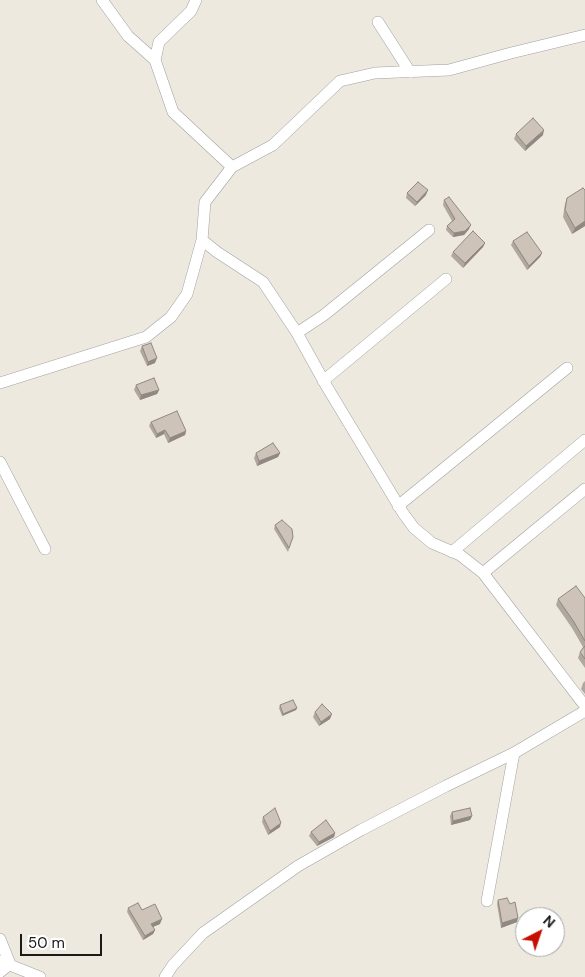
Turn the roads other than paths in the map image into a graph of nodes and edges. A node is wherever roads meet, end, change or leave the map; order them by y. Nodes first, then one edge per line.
1 (102, 0) edge
2 (196, 0) edge
3 (378, 22) dead end
4 (585, 35) edge
5 (155, 60) junction
6 (410, 72) junction
7 (232, 167) junction
8 (428, 230) dead end
9 (202, 240) junction
10 (446, 278) dead end
11 (297, 333) junction
12 (567, 368) dead end
13 (323, 380) junction
14 (0, 383) edge
15 (585, 440) edge
16 (0, 462) edge
17 (585, 488) edge
18 (398, 506) junction
19 (45, 549) dead end
20 (452, 552) junction
21 (483, 573) junction
22 (585, 706) edge
23 (585, 711) edge
24 (514, 752) junction
25 (487, 902) dead end
26 (0, 939) edge
27 (5, 962) edge
28 (0, 972) edge
29 (40, 977) edge
30 (165, 977) edge

1 - 5 street
2 - 5 street
3 - 6 street
4 - 6 street
5 - 7 street
6 - 7 street
7 - 9 street
8 - 11 street
9 - 11 street
9 - 14 street
10 - 13 street
11 - 13 street
12 - 18 street
13 - 18 street
15 - 20 street
16 - 19 street
17 - 21 street
18 - 20 street
20 - 21 street
21 - 22 street
23 - 24 street
24 - 25 street
24 - 30 street
26 - 27 street
27 - 28 street
27 - 29 street

